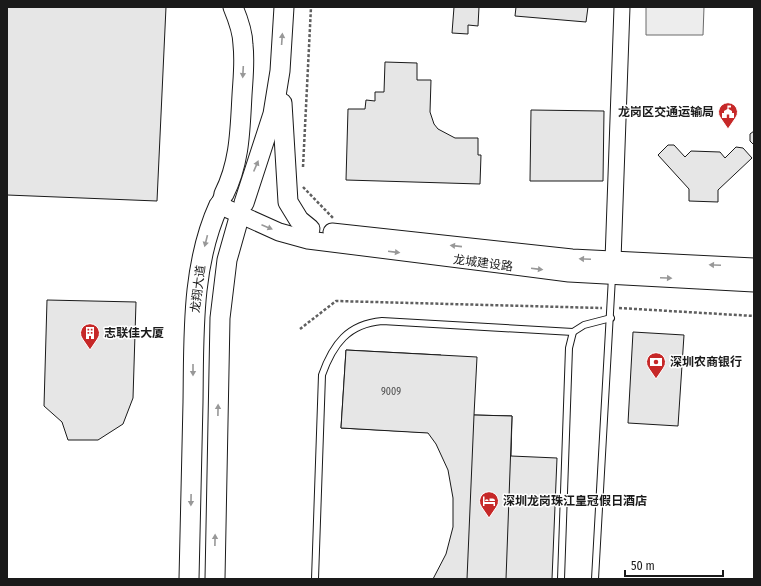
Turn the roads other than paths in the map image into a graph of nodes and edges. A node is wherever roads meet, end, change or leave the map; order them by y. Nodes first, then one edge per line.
1 (233, 7) edge
2 (284, 7) edge
3 (622, 7) edge
4 (280, 70) junction
5 (221, 199) junction
6 (242, 209) junction
7 (310, 229) junction
8 (754, 267) edge
9 (613, 268) junction
10 (754, 283) edge
11 (611, 318) junction
12 (572, 332) junction
13 (189, 579) edge
14 (215, 579) edge
15 (315, 579) edge
16 (561, 579) edge
17 (595, 579) edge

1 -> 5 main road, 龙翔大道
4 -> 2 main road, 龙翔大道
3 - 9 street
6 -> 4 main road, 龙翔大道
4 - 7 main road
5 - 6 main road, 龙城建设路
5 -> 13 main road, 龙翔大道
6 - 7 main road, 龙城建设路
6 -> 9 main road, 龙城建设路
14 -> 6 main road, 龙翔大道
9 -> 7 main road, 龙城建设路
8 -> 9 main road, 龙城建设路
9 -> 10 main road, 龙城建设路
9 - 11 lane
11 - 12 lane
11 - 17 lane
12 - 15 lane
12 - 16 lane

